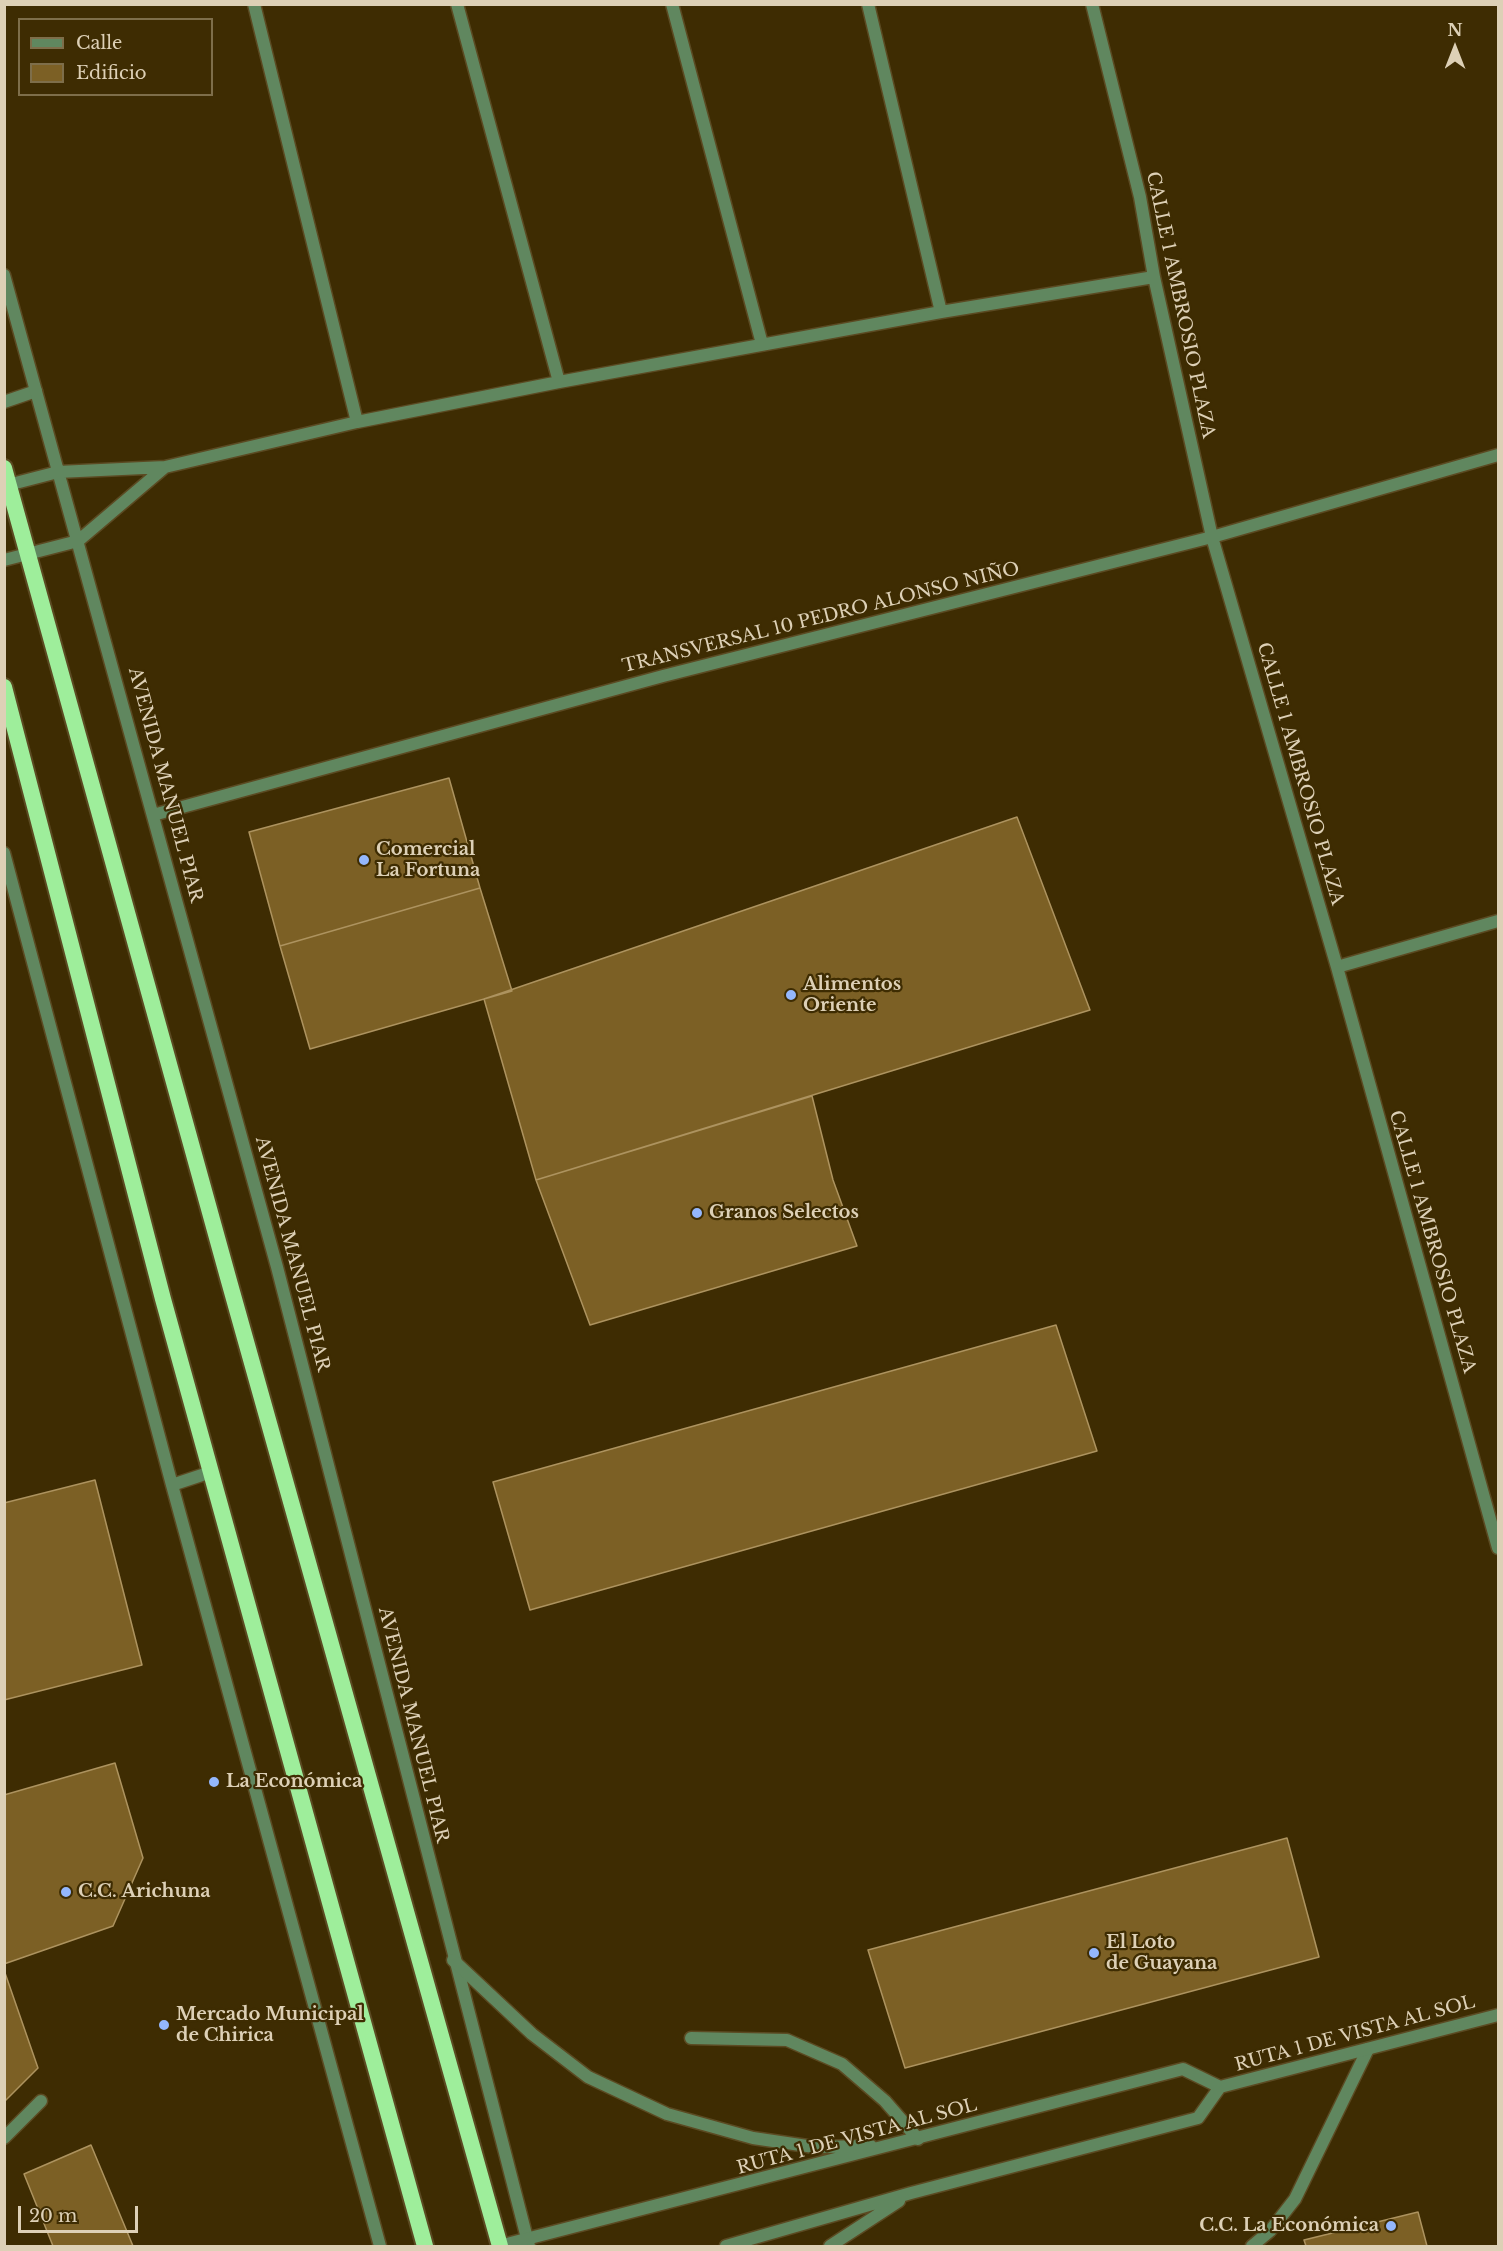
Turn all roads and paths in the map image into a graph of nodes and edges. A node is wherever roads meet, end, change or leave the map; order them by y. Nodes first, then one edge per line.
1 (254, 4) edge
2 (457, 4) edge
3 (672, 4) edge
4 (868, 4) edge
5 (1092, 4) edge
6 (4, 275) edge
7 (1154, 277) junction
8 (941, 312) junction
9 (762, 344) junction
10 (559, 382) junction
11 (36, 390) junction
12 (4, 402) edge
13 (357, 422) junction
14 (1498, 455) edge
15 (165, 467) junction
16 (4, 468) edge
17 (58, 472) junction
18 (7, 485) edge
19 (1212, 537) junction
20 (78, 541) junction
21 (29, 554) junction
22 (4, 560) edge
23 (4, 687) edge
24 (153, 815) junction
25 (4, 853) edge
26 (1498, 921) edge
27 (1337, 967) junction
28 (211, 1472) junction
29 (172, 1485) junction
30 (1495, 1522) edge
31 (1498, 1548) edge
32 (453, 1960) junction
33 (1498, 2015) edge
34 (691, 2038) dead end
35 (1368, 2049) junction
36 (1220, 2087) junction
37 (41, 2101) dead end
38 (4, 2138) edge
39 (918, 2139) junction
40 (891, 2146) junction
41 (911, 2193) junction
42 (528, 2243) edge
43 (500, 2246) edge
44 (380, 2247) edge
45 (425, 2247) edge
46 (726, 2247) edge
47 (830, 2247) edge
48 (1252, 2247) edge

1 - 13 street
2 - 10 street
3 - 9 street
4 - 8 street
5 - 7 street, CALLE 1 AMBROSIO PLAZA
6 - 11 street, AVENIDA MANUEL PIAR
7 - 8 street
7 - 19 street, CALLE 1 AMBROSIO PLAZA
8 - 9 street
9 - 10 street
10 - 13 street
11 - 12 street
11 - 17 street, AVENIDA MANUEL PIAR
13 - 15 street
14 - 19 street, TRANSVERSAL 10 PEDRO ALONSO NIÑO
15 - 17 street
15 - 20 street
16 - 18 highway
17 - 18 street
17 - 20 street, AVENIDA MANUEL PIAR
18 - 21 highway
19 - 24 street, TRANSVERSAL 10 PEDRO ALONSO NIÑO
19 - 27 street, CALLE 1 AMBROSIO PLAZA
20 - 21 street
20 - 24 street, AVENIDA MANUEL PIAR
21 - 22 street
21 - 43 highway
23 - 28 highway
24 - 32 street, AVENIDA MANUEL PIAR
25 - 29 street
26 - 27 street
27 - 30 street, CALLE 1 AMBROSIO PLAZA
28 - 29 street
28 - 45 highway
29 - 44 street
30 - 31 street, CALLE 1 AMBROSIO PLAZA
32 - 40 street
32 - 42 street, AVENIDA MANUEL PIAR
33 - 35 street, RUTA 1 DE VISTA AL SOL
34 - 39 street
35 - 36 street, RUTA 1 DE VISTA AL SOL
35 - 48 street
36 - 39 street, RUTA 1 DE VISTA AL SOL
36 - 41 street, RUTA 1 DE VISTA AL SOL
37 - 38 street
39 - 40 street, RUTA 1 DE VISTA AL SOL
40 - 42 street, RUTA 1 DE VISTA AL SOL
41 - 46 street, RUTA 1 DE VISTA AL SOL
41 - 47 street
42 - 43 street, RUTA 1 DE VISTA AL SOL

